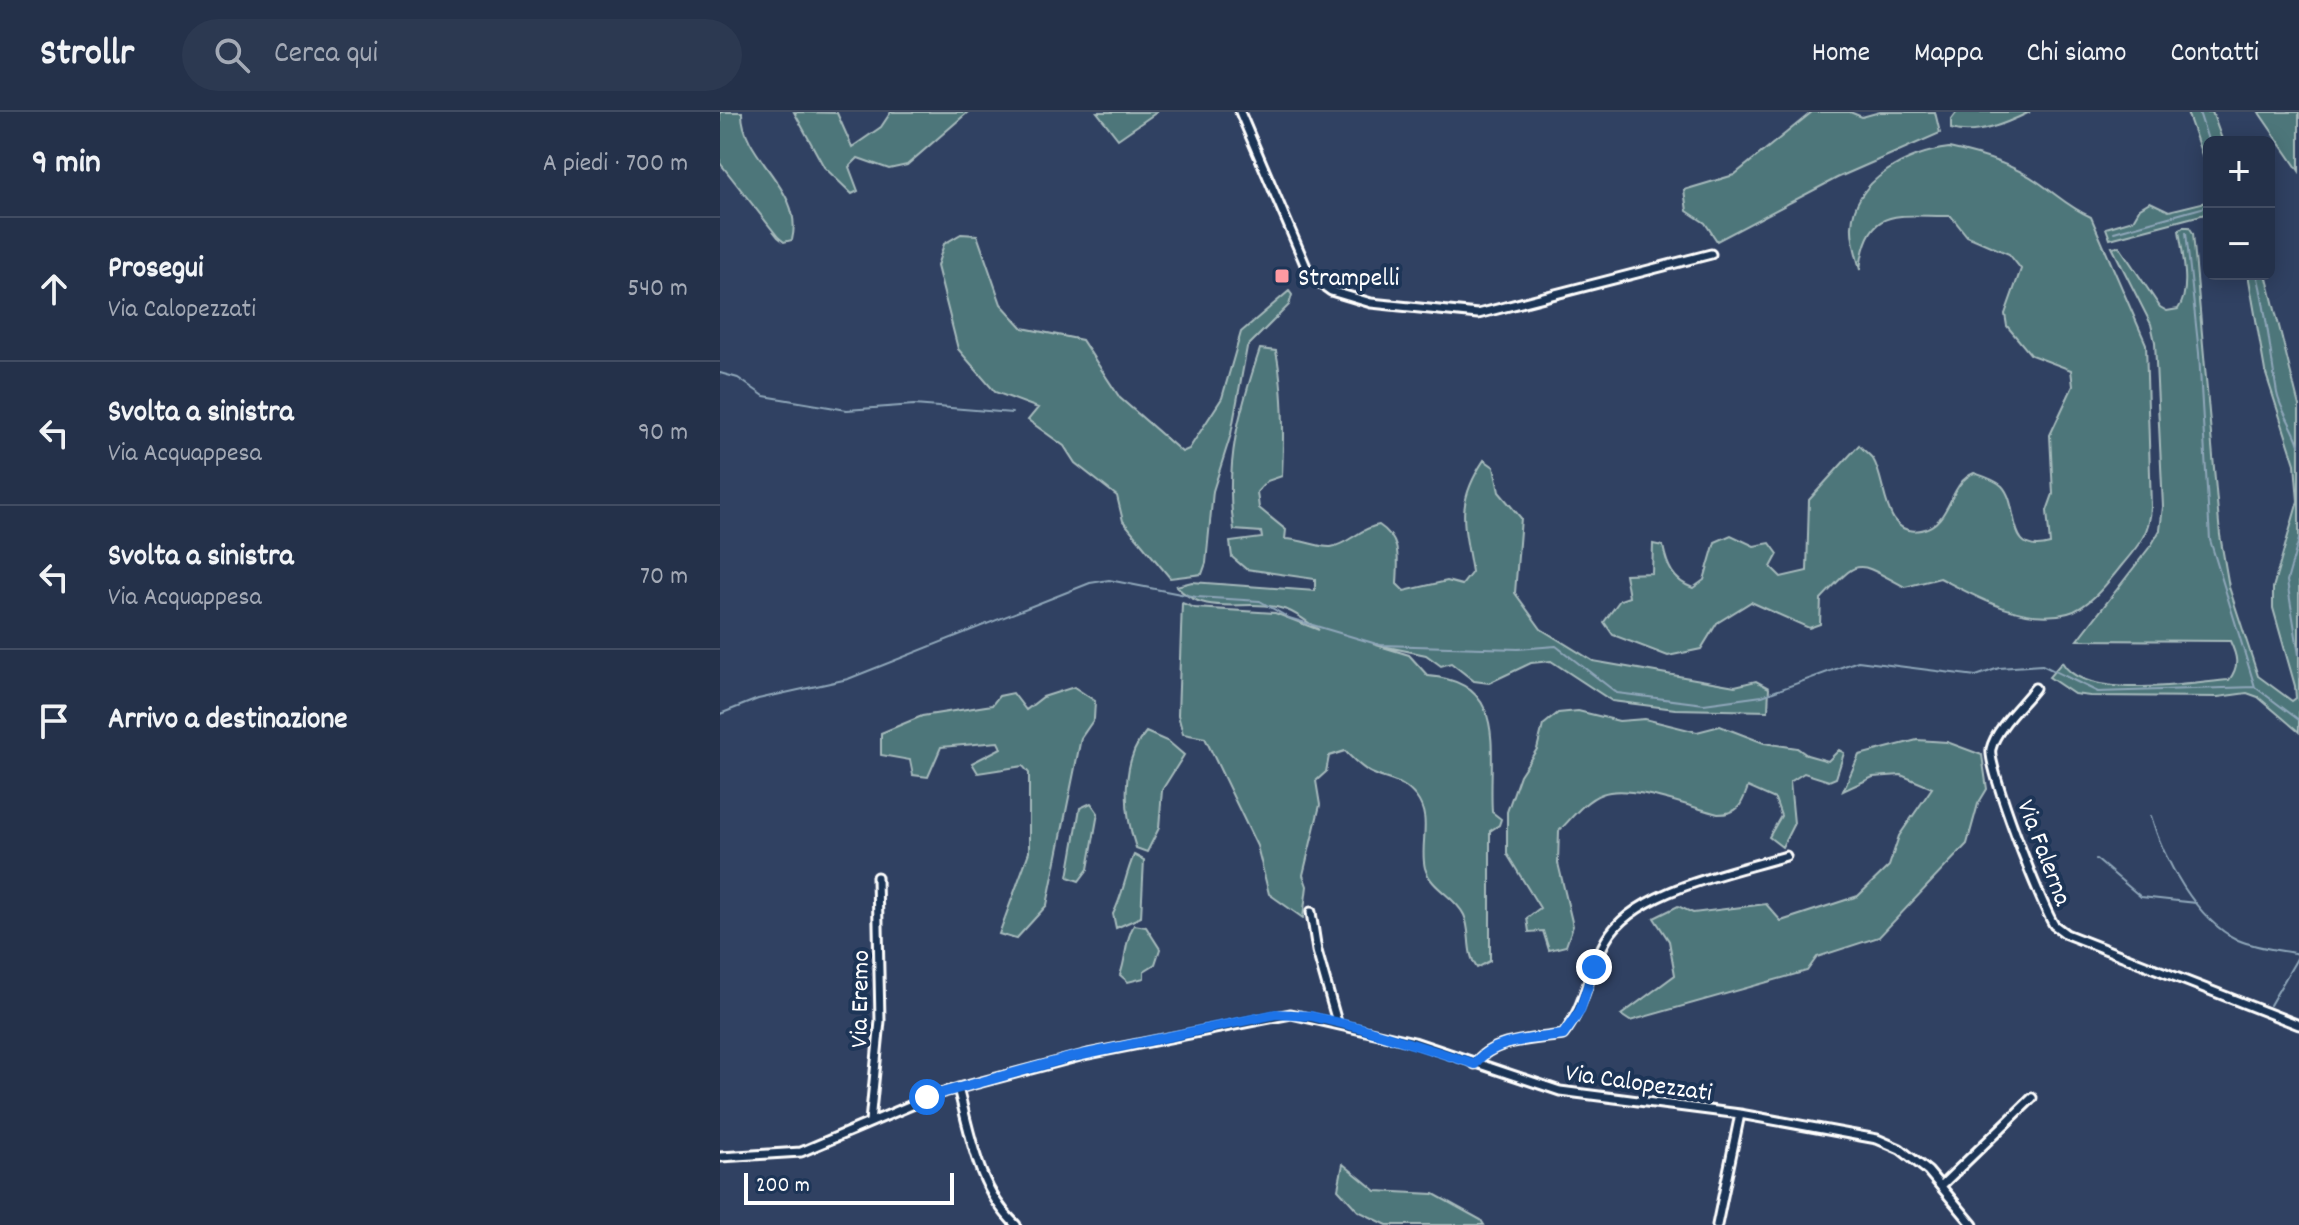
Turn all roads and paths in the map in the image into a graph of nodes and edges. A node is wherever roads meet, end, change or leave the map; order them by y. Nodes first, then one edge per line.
1 (1240, 112) edge
2 (1711, 254) dead end
3 (2035, 688) dead end
4 (1786, 856) dead end
5 (877, 877) dead end
6 (1311, 912) dead end
7 (1337, 1022) junction
8 (2299, 1025) edge
9 (1475, 1064) junction
10 (958, 1088) junction
11 (2032, 1098) dead end
12 (1740, 1114) junction
13 (870, 1122) junction
14 (720, 1157) edge
15 (1942, 1185) junction
16 (1016, 1225) edge
17 (1717, 1225) edge
18 (1973, 1225) edge

1 - 2 street
3 - 8 street, Via Falerna
4 - 9 street
5 - 13 street, Via Eremo
6 - 7 street
7 - 9 street, Via Calopezzati
7 - 10 street, Via Calopezzati
9 - 12 street, Via Calopezzati
10 - 13 street, Via Calopezzati
10 - 16 street
11 - 15 street
12 - 15 street, Via Calopezzati
12 - 17 street
13 - 14 street, Via Calopezzati
15 - 18 street, Via Calopezzati

